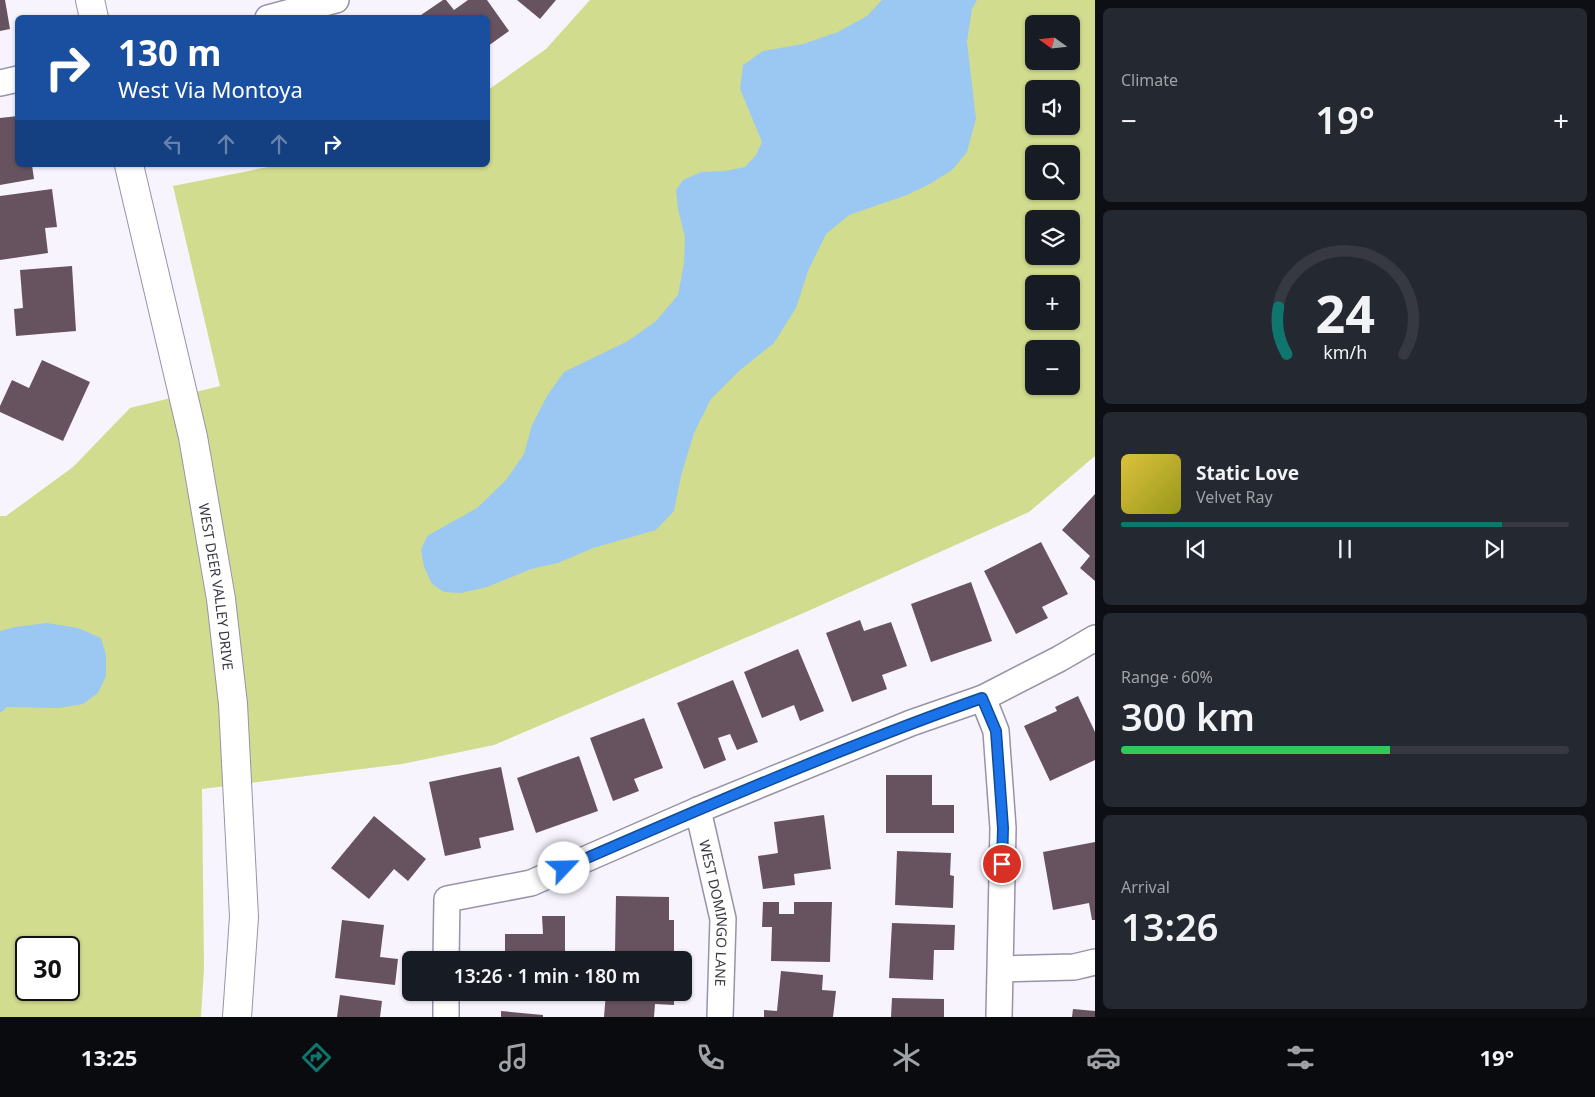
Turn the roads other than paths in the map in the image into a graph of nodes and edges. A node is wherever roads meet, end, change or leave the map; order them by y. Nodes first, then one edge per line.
1 (90, 0) edge
2 (336, 0) edge
3 (93, 15) edge
4 (279, 15) edge
5 (15, 80) edge
6 (0, 83) edge
7 (129, 167) edge
8 (1095, 638) edge
9 (982, 698) junction
10 (698, 810) junction
11 (446, 951) edge
12 (1095, 962) edge
13 (1001, 969) junction
14 (446, 1001) edge
15 (237, 1017) edge
16 (446, 1017) edge
17 (720, 1017) edge
18 (999, 1017) edge

1 - 3 street
2 - 4 street
5 - 6 street
7 - 15 street, WEST DEER VALLEY DRIVE
8 - 9 street
9 - 10 street
9 - 13 street
10 - 11 street
10 - 17 street, WEST DOMINGO LANE
12 - 13 street
13 - 18 street
14 - 16 street

